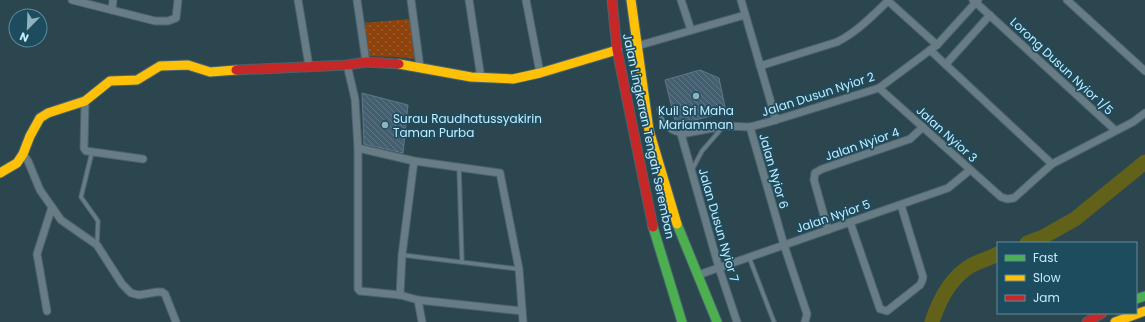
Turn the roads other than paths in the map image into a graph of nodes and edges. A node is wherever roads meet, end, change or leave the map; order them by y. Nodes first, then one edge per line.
1 (72, 0) edge
2 (113, 0) edge
3 (178, 0) edge
4 (298, 0) edge
5 (357, 0) edge
6 (411, 0) edge
7 (469, 0) edge
8 (526, 0) edge
9 (612, 0) edge
10 (630, 0) edge
11 (681, 0) edge
12 (741, 0) edge
13 (1067, 0) edge
14 (81, 1) edge
15 (888, 1) edge
16 (976, 1) edge
17 (112, 10) junction
18 (745, 15) junction
19 (990, 15) junction
20 (691, 30) junction
21 (937, 45) junction
22 (637, 46) junction
23 (617, 50) junction
24 (930, 50) junction
25 (366, 62) junction
26 (946, 64) junction
27 (347, 65) junction
28 (309, 66) junction
29 (760, 66) junction
30 (420, 67) junction
31 (1145, 72) edge
32 (540, 73) junction
33 (481, 78) junction
34 (879, 88) junction
35 (85, 101) junction
36 (659, 109) dead end
37 (1145, 113) edge
38 (776, 120) junction
39 (724, 126) junction
40 (750, 127) junction
41 (923, 127) junction
42 (1115, 130) junction
43 (681, 134) junction
44 (358, 148) junction
45 (92, 152) junction
46 (23, 154) junction
47 (143, 159) dead end
48 (414, 161) junction
49 (1052, 164) junction
50 (459, 167) junction
51 (970, 170) junction
52 (692, 171) junction
53 (0, 173) edge
54 (900, 205) junction
55 (52, 207) junction
56 (850, 222) junction
57 (828, 230) junction
58 (97, 245) junction
59 (784, 245) junction
60 (402, 255) junction
61 (749, 257) junction
62 (462, 262) junction
63 (719, 268) junction
64 (519, 269) junction
65 (698, 275) junction
66 (400, 295) junction
67 (418, 300) junction
68 (522, 311) junction
69 (47, 312) dead end
70 (1100, 314) edge
71 (1137, 314) edge
72 (176, 322) edge
73 (422, 322) edge
74 (523, 322) edge
75 (682, 322) edge
76 (717, 322) edge
77 (738, 322) edge
78 (774, 322) edge
79 (805, 322) edge
80 (1087, 322) edge
81 (1115, 322) edge

1 - 14 street
2 - 17 street
3 - 17 street
4 - 28 street
5 - 25 street
6 - 30 street
7 - 33 street
8 - 32 street
9 - 23 main road, Jalan Lingkaran Tengah Seremban
10 - 22 main road, Jalan Lingkaran Tengah Seremban
11 - 20 street
12 - 18 street
13 - 31 street
14 - 17 street
15 - 21 street
15 - 29 street
16 - 19 street, Lorong Dusun Nyior 1/5
16 - 21 street, Jalan Dusun Nyior 2
18 - 20 street
18 - 29 street
19 - 26 street
19 - 42 street, Lorong Dusun Nyior 1/5
20 - 22 street
21 - 24 street, Jalan Dusun Nyior 2
22 - 65 main road, Jalan Lingkaran Tengah Seremban
23 - 32 main road
23 - 75 main road, Jalan Lingkaran Tengah Seremban
24 - 26 street
24 - 34 street, Jalan Dusun Nyior 2
25 - 27 main road
25 - 30 main road
26 - 49 street
27 - 28 main road
27 - 44 street
28 - 35 main road
29 - 38 street
30 - 33 main road
32 - 33 main road
34 - 38 street, Jalan Dusun Nyior 2
34 - 41 street, Jalan Nyior 3
35 - 45 street
35 - 46 main road
36 - 43 lane
37 - 42 street
38 - 40 street, Jalan Dusun Nyior 2
39 - 40 street, Jalan Dusun Nyior 2
39 - 43 street, Jalan Dusun Nyior 2
39 - 52 lane
40 - 59 street, Jalan Nyior 6
41 - 51 street, Jalan Nyior 3
41 - 57 street, Jalan Nyior 4
42 - 49 street
43 - 52 street, Jalan Dusun Nyior 7
44 - 48 street
44 - 66 street
45 - 47 street
45 - 58 lane
46 - 53 main road
46 - 55 street
48 - 50 street
48 - 60 street
49 - 51 street, Jalan Nyior 3
50 - 62 lane
50 - 64 street
51 - 54 street, Jalan Nyior 5
52 - 63 street, Jalan Dusun Nyior 7
54 - 56 street, Jalan Nyior 5
54 - 56 street
55 - 58 street
55 - 69 street
56 - 57 street, Jalan Nyior 5
57 - 59 street, Jalan Nyior 5
58 - 72 street
59 - 61 street, Jalan Nyior 5
59 - 79 street, Jalan Nyior 6
60 - 62 lane
60 - 66 street
61 - 63 street, Jalan Nyior 5
61 - 78 lane
62 - 64 lane
63 - 65 street, Jalan Nyior 5
63 - 77 street, Jalan Dusun Nyior 7
64 - 68 street
65 - 76 main road, Jalan Lingkaran Tengah Seremban
66 - 67 street
67 - 68 street
67 - 73 street
68 - 74 street
70 - 80 main road
71 - 81 main road

